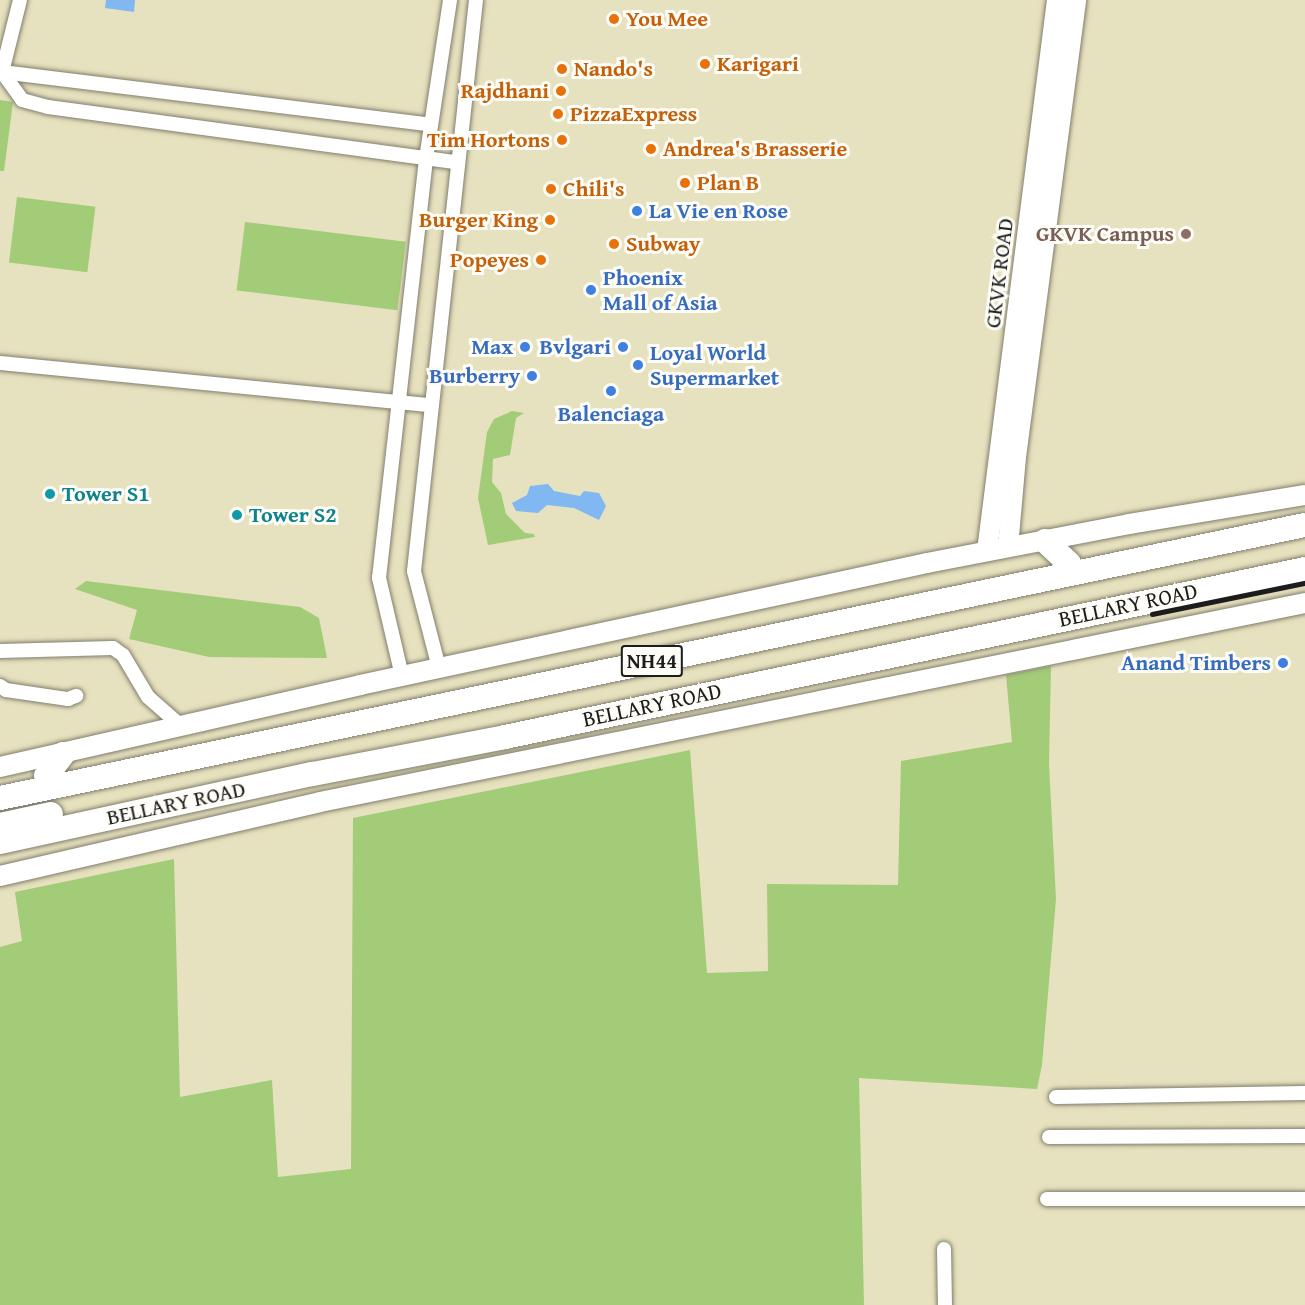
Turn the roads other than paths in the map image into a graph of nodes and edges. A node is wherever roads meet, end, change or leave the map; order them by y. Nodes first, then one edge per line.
1 (20, 0) edge
2 (450, 0) edge
3 (476, 0) edge
4 (1057, 0) edge
5 (1076, 0) edge
6 (2, 72) junction
7 (431, 125) junction
8 (426, 159) junction
9 (456, 162) junction
10 (0, 363) edge
11 (399, 403) junction
12 (431, 405) junction
13 (1305, 495) edge
14 (1305, 514) edge
15 (1305, 525) edge
16 (1045, 541) junction
17 (1008, 548) junction
18 (987, 551) junction
19 (1305, 555) edge
20 (1070, 563) junction
21 (1305, 568) edge
22 (1305, 603) edge
23 (0, 651) edge
24 (439, 668) junction
25 (402, 676) junction
26 (0, 686) edge
27 (76, 696) dead end
28 (181, 726) junction
29 (63, 754) junction
30 (0, 767) edge
31 (46, 776) junction
32 (0, 786) edge
33 (0, 798) edge
34 (0, 825) edge
35 (0, 842) edge
36 (0, 876) edge
37 (1305, 1093) edge
38 (1056, 1097) dead end
39 (1305, 1136) edge
40 (1049, 1137) dead end
41 (1047, 1199) dead end
42 (1305, 1199) edge
43 (944, 1249) dead end
44 (945, 1305) edge

1 - 6 street
2 - 7 street
3 - 9 street
4 - 18 street, GKVK ROAD
5 - 17 street, GKVK ROAD
6 - 7 street
6 - 8 street
7 - 8 street
8 - 9 street
8 - 11 street
9 - 12 street
10 - 11 street
11 - 12 street
11 - 25 street
12 - 24 street
13 - 16 street
14 - 20 highway
15 - 33 highway, BELLARY ROAD / NH44
16 - 17 street
16 - 20 highway
17 - 18 street
18 - 24 street
19 - 34 highway, BELLARY ROAD / NH44
20 - 31 highway
21 - 35 highway, BELLARY ROAD
22 - 36 street
23 - 28 street
24 - 25 street
25 - 28 street
26 - 27 street
28 - 29 street
29 - 30 street
29 - 31 highway
31 - 32 highway
37 - 38 street
39 - 40 street
41 - 42 street
43 - 44 street

